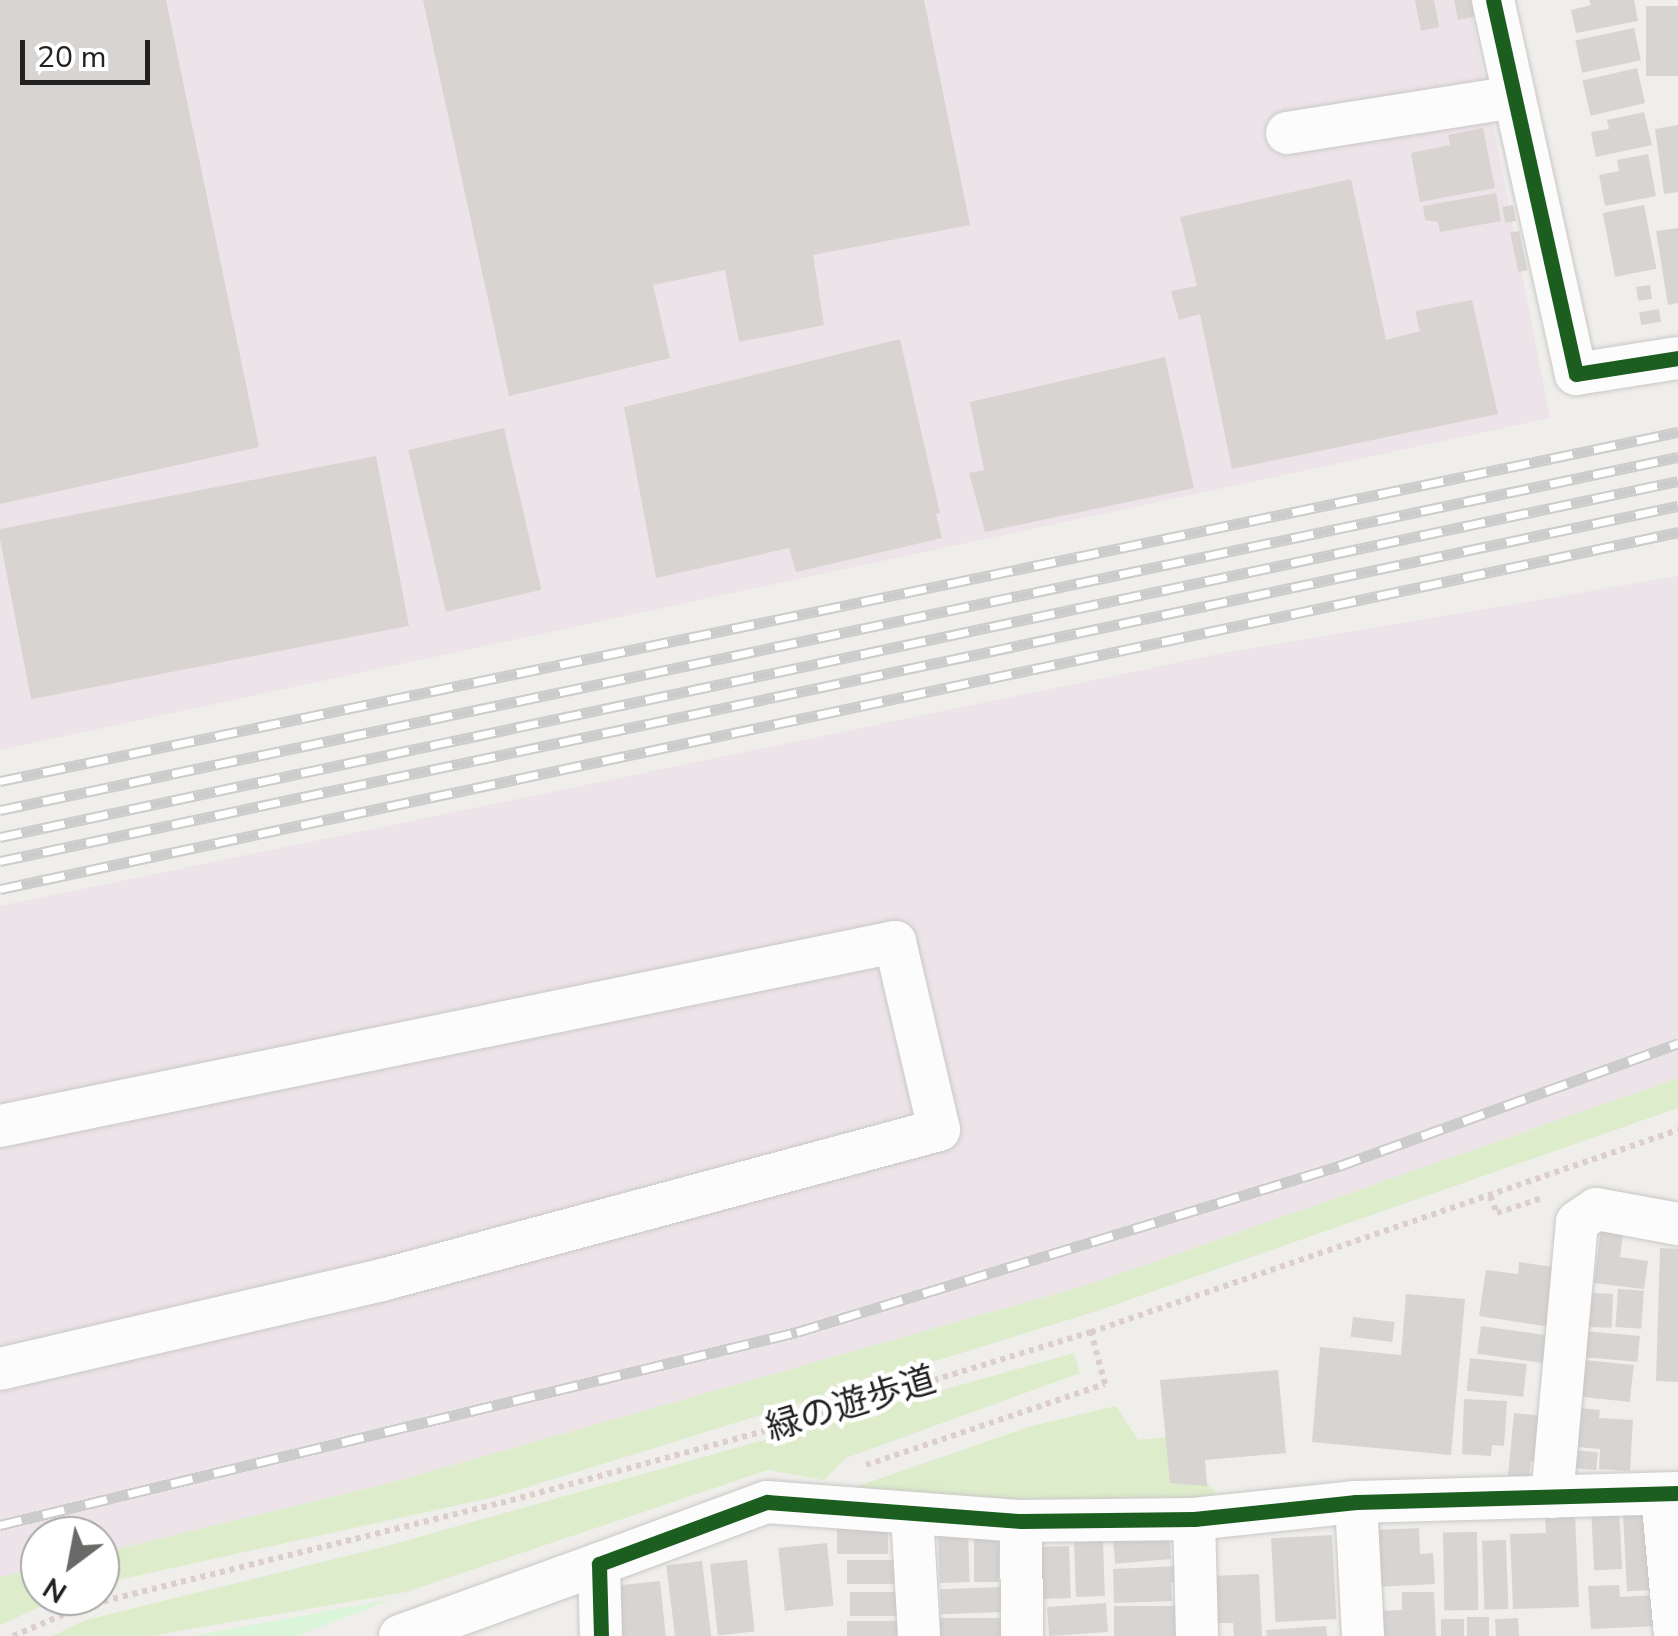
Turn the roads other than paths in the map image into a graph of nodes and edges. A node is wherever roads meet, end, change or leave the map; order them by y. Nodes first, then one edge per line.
1 (1493, 0) edge
2 (1514, 97) junction
3 (1287, 133) dead end
4 (1678, 358) edge
5 (0, 1126) edge
6 (1678, 1224) edge
7 (0, 1369) edge
8 (1670, 1494) edge
9 (1552, 1497) junction
10 (1356, 1502) junction
11 (912, 1514) junction
12 (1194, 1519) junction
13 (1021, 1521) junction
14 (599, 1564) junction
15 (400, 1636) edge
16 (601, 1636) edge
17 (919, 1636) edge
18 (1022, 1636) edge
19 (1197, 1636) edge
20 (1363, 1636) edge
21 (1675, 1636) edge

1 - 2 street
2 - 3 street
2 - 4 street
5 - 7 street
6 - 9 street
8 - 9 street
8 - 21 street
9 - 10 street
10 - 12 street
10 - 20 street
11 - 13 street
11 - 14 street
11 - 17 street
12 - 13 street
12 - 19 street
13 - 18 street
14 - 15 street
14 - 16 street

